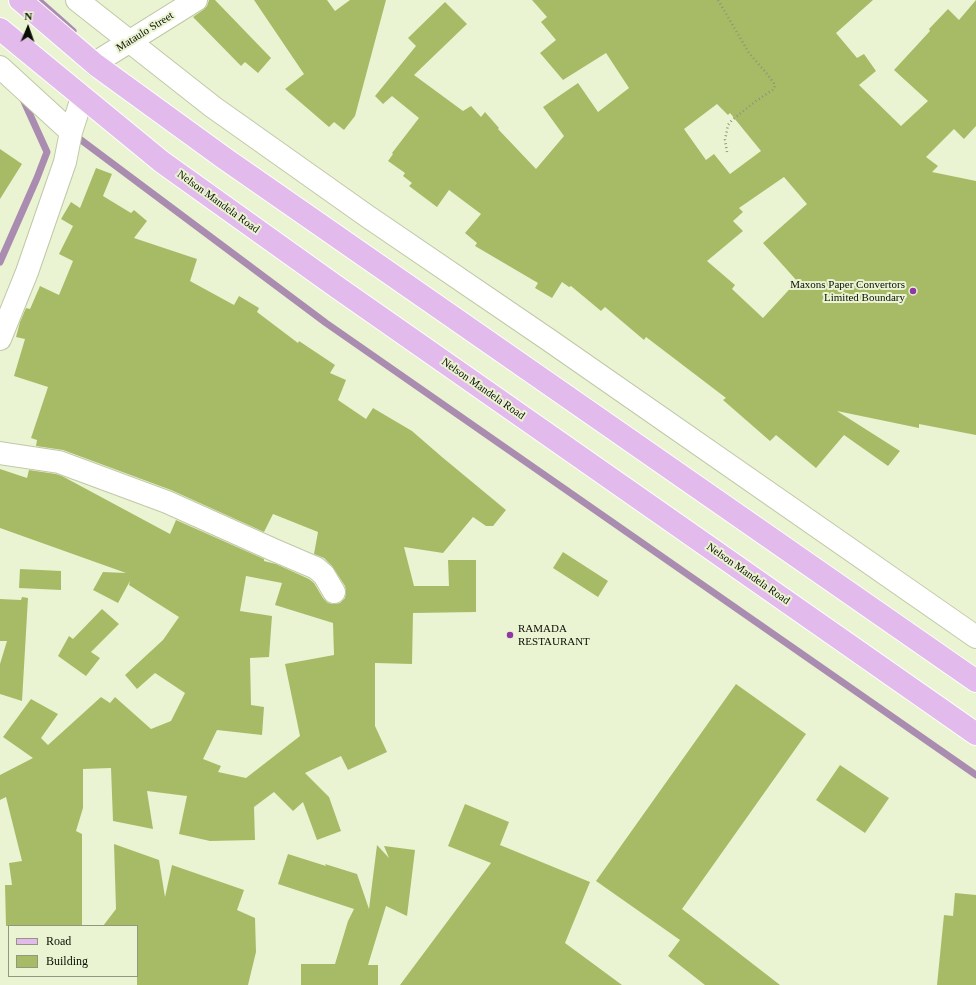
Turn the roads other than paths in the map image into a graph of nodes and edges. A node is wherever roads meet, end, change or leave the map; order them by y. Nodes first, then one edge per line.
1 (20, 0) edge
2 (77, 0) edge
3 (196, 0) edge
4 (0, 29) edge
5 (130, 41) junction
6 (96, 65) junction
7 (0, 67) edge
8 (82, 98) junction
9 (71, 132) junction
10 (0, 339) edge
11 (0, 453) edge
12 (334, 592) dead end
13 (976, 637) edge
14 (976, 681) edge
15 (976, 734) edge

1 - 6 main road
2 - 5 street
3 - 5 street, Mataulo Street
4 - 8 main road, Nelson Mandela Road
5 - 6 street, Mataulo Street
5 - 13 street
6 - 14 main road
7 - 9 street
8 - 9 street
8 - 15 main road, Nelson Mandela Road
9 - 10 street
11 - 12 street

